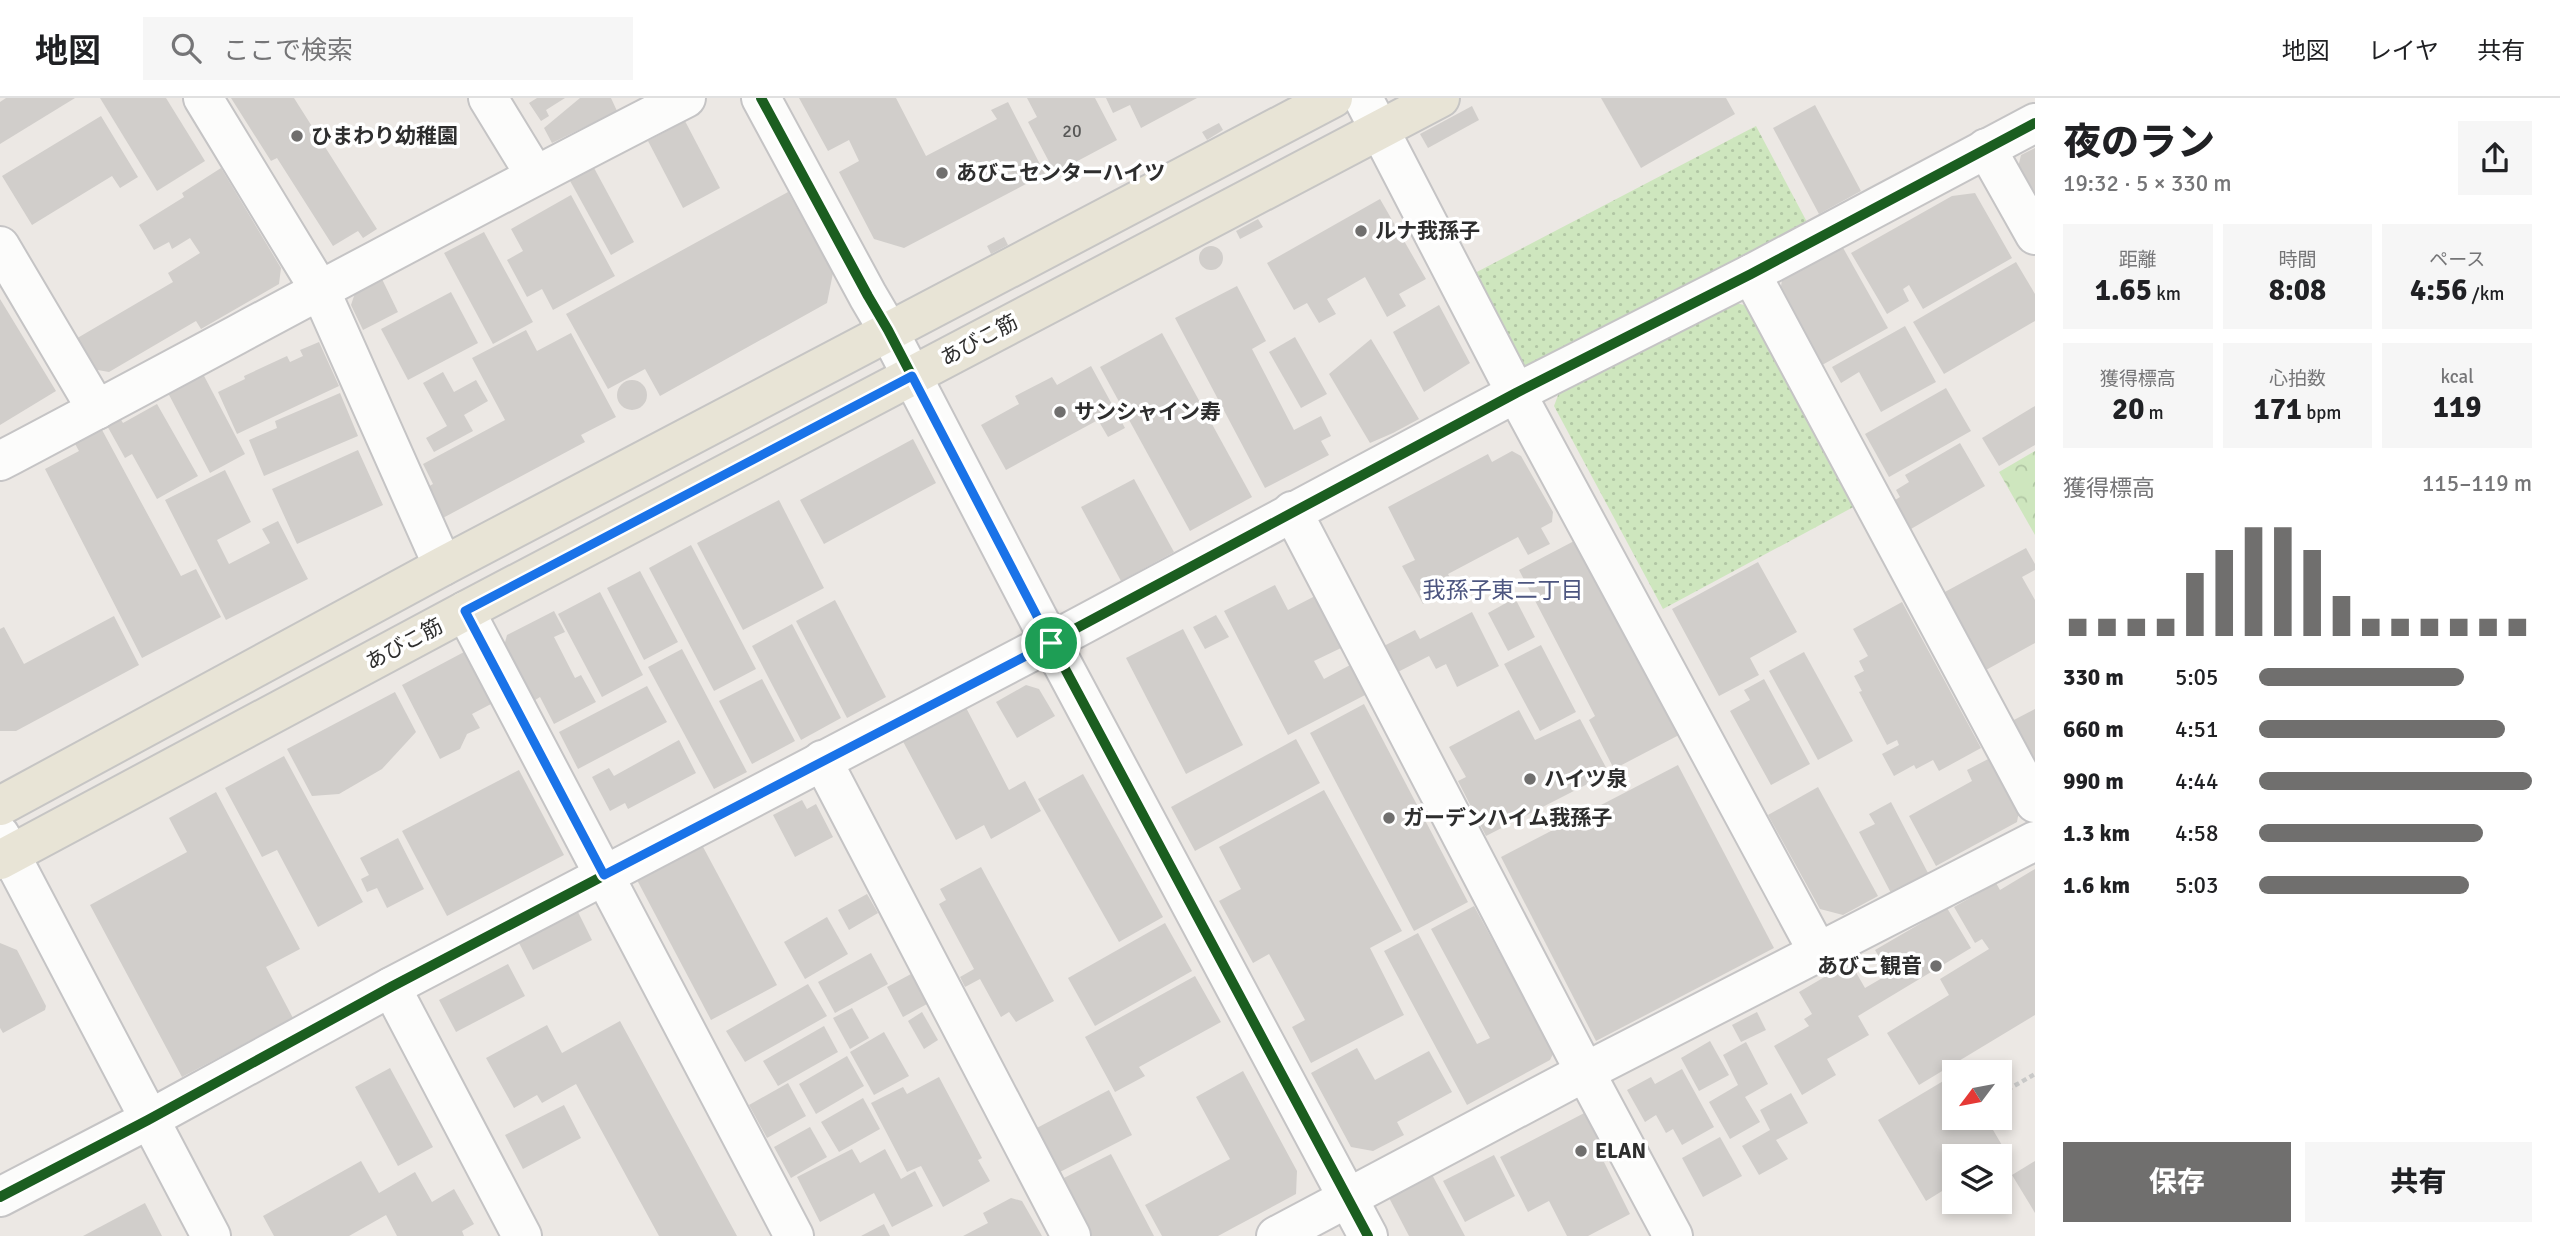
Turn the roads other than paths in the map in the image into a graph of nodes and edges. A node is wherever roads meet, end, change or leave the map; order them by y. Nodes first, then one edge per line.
1 (203, 98) edge
2 (488, 98) edge
3 (687, 98) edge
4 (761, 98) edge
5 (1333, 98) edge
6 (1440, 98) edge
7 (1371, 114) edge
8 (2035, 123) edge
9 (1986, 148) junction
10 (535, 175) junction
11 (2035, 235) edge
12 (0, 246) edge
13 (1751, 274) junction
14 (321, 292) junction
15 (888, 330) junction
16 (912, 376) junction
17 (1516, 393) junction
18 (97, 410) junction
19 (0, 461) edge
20 (1292, 511) junction
21 (443, 566) junction
22 (465, 611) junction
23 (1051, 643) junction
24 (822, 760) junction
25 (2035, 803) edge
26 (0, 806) edge
27 (2035, 841) edge
28 (3, 850) edge
29 (604, 875) junction
30 (1818, 951) junction
31 (391, 987) junction
32 (1585, 1072) junction
33 (148, 1120) junction
34 (0, 1197) edge
35 (1349, 1199) junction
36 (211, 1236) edge
37 (522, 1236) edge
38 (794, 1236) edge
39 (1071, 1236) edge
40 (1276, 1236) edge
41 (1368, 1236) edge
42 (1674, 1236) edge

1 - 14 street
2 - 10 street
3 - 10 street
4 - 15 street
5 - 15 main road
6 - 7 main road, あびこ筋
7 - 16 main road, あびこ筋
7 - 17 street
8 - 9 street
9 - 11 street
9 - 13 street
10 - 14 street
12 - 18 street
13 - 17 street
13 - 25 street
14 - 18 street
14 - 21 street
15 - 16 street
15 - 21 main road
16 - 22 main road, あびこ筋
16 - 23 street
17 - 20 street
17 - 30 street
18 - 19 street
20 - 23 street
20 - 32 street
21 - 26 main road
22 - 28 main road, あびこ筋
22 - 29 street
23 - 24 street
23 - 35 street
24 - 29 street
24 - 39 street
27 - 30 street
28 - 33 street
29 - 31 street
29 - 38 street
30 - 32 street
31 - 33 street
31 - 37 street
32 - 35 street
32 - 42 street
33 - 34 street
33 - 36 street
35 - 40 street
35 - 41 street

